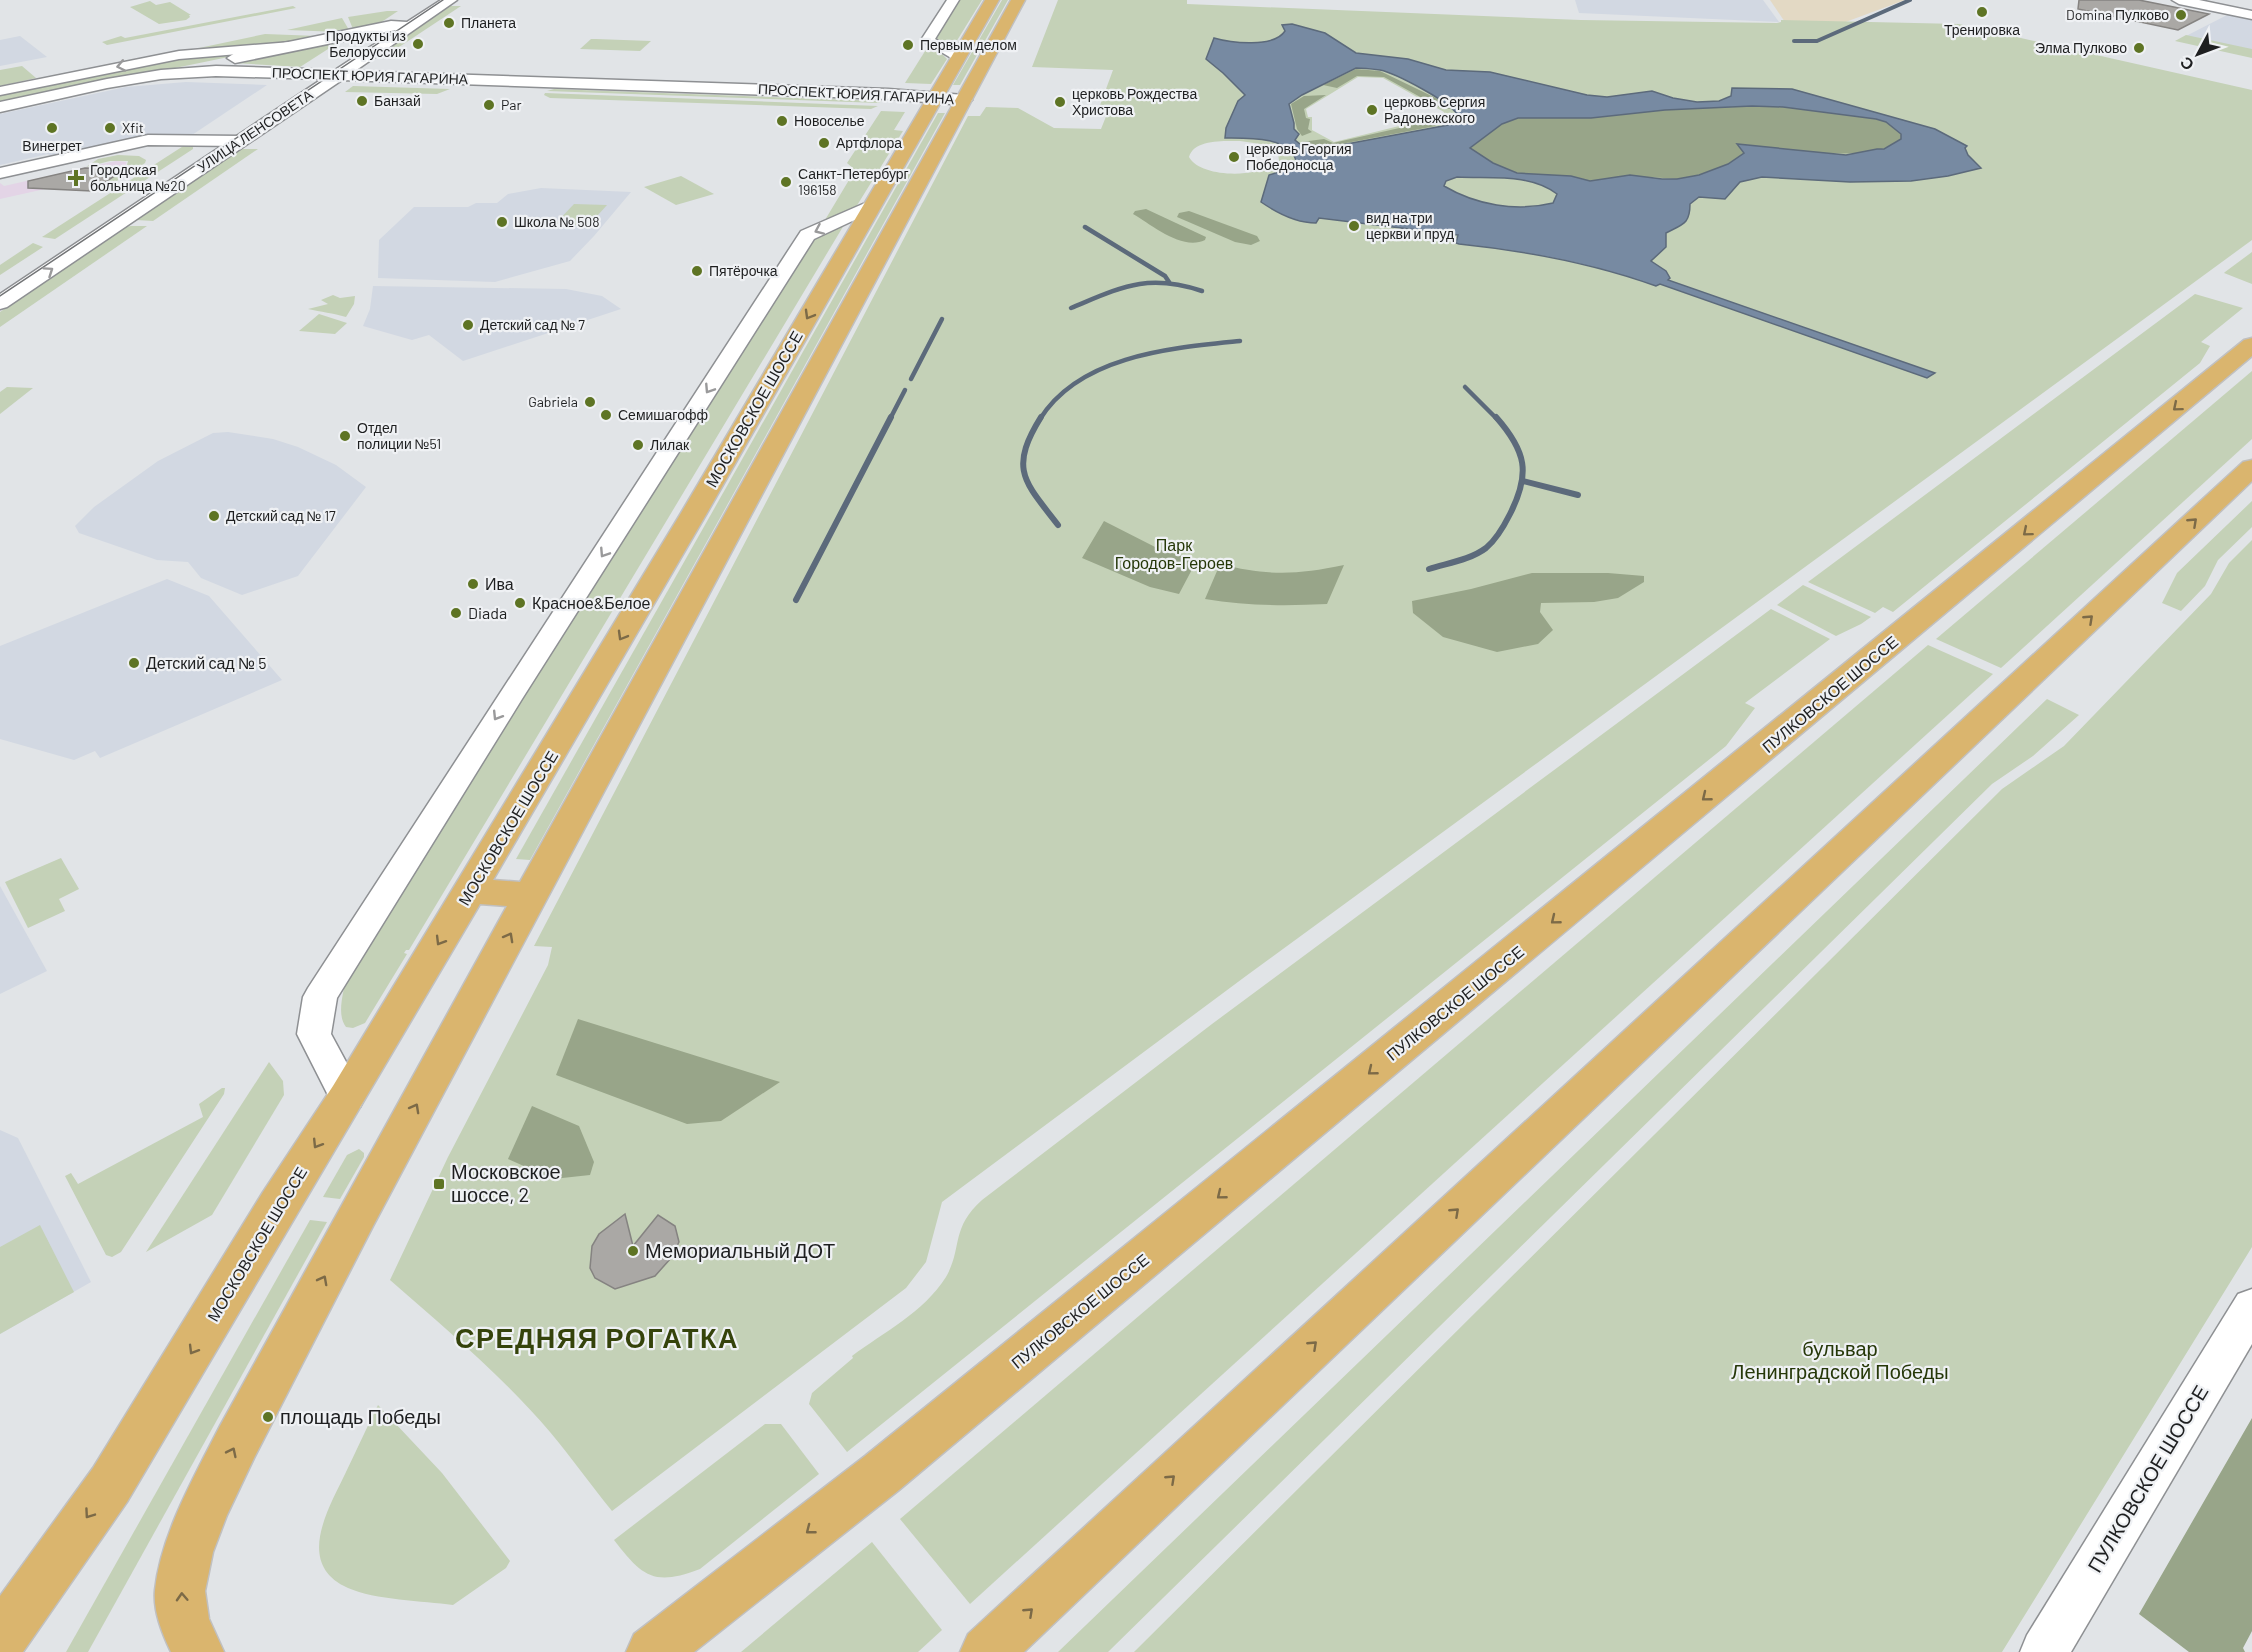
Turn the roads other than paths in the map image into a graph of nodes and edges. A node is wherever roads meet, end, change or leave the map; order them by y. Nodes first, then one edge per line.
1 (429, 0) edge
2 (450, 0) edge
3 (953, 0) edge
4 (992, 0) edge
5 (1018, 0) edge
6 (2179, 0) edge
7 (2195, 0) edge
8 (2252, 13) edge
9 (391, 26) junction
10 (411, 26) junction
11 (291, 46) junction
12 (958, 58) junction
13 (324, 77) junction
14 (136, 79) junction
15 (0, 91) edge
16 (944, 99) junction
17 (0, 109) edge
18 (216, 141) junction
19 (240, 141) junction
20 (0, 173) edge
21 (872, 206) junction
22 (0, 283) edge
23 (0, 303) edge
24 (2252, 345) edge
25 (2252, 467) edge
26 (471, 891) junction
27 (532, 895) junction
28 (347, 1097) junction
29 (2252, 1306) edge
30 (0, 1640) edge
31 (198, 1652) edge
32 (652, 1652) edge
33 (986, 1652) edge
34 (2044, 1652) edge

1 - 9 street, УЛИЦА ЛЕНСОВЕТА
2 - 10 street, УЛИЦА ЛЕНСОВЕТА
3 - 12 street
4 - 12 main road, МОСКОВСКОЕ ШОССЕ
5 - 16 main road, МОСКОВСКОЕ ШОССЕ
6 - 8 street
7 - 8 street
9 - 10 street
9 - 11 street
9 - 13 street, УЛИЦА ЛЕНСОВЕТА
10 - 13 street, УЛИЦА ЛЕНСОВЕТА
11 - 14 street
11 -> 15 street
12 - 16 main road, МОСКОВСКОЕ ШОССЕ
13 - 14 street, ПРОСПЕКТ ЮРИЯ ГАГАРИНА
13 - 16 street, ПРОСПЕКТ ЮРИЯ ГАГАРИНА
13 - 17 street, ПРОСПЕКТ ЮРИЯ ГАГАРИНА
13 - 18 street, УЛИЦА ЛЕНСОВЕТА
13 - 19 street, УЛИЦА ЛЕНСОВЕТА
14 - 17 street, ПРОСПЕКТ ЮРИЯ ГАГАРИНА
16 - 21 main road, МОСКОВСКОЕ ШОССЕ
16 - 27 main road, МОСКОВСКОЕ ШОССЕ
18 - 19 street
18 - 20 street
18 - 22 street, УЛИЦА ЛЕНСОВЕТА
23 -> 19 street, УЛИЦА ЛЕНСОВЕТА
21 -> 26 main road, МОСКОВСКОЕ ШОССЕ
21 -> 28 street
24 -> 32 main road, ПУЛКОВСКОЕ ШОССЕ
33 -> 25 main road
26 - 27 main road
26 -> 28 main road, МОСКОВСКОЕ ШОССЕ
31 -> 27 main road, МОСКОВСКОЕ ШОССЕ
28 -> 30 main road, МОСКОВСКОЕ ШОССЕ
29 - 34 street, ПУЛКОВСКОЕ ШОССЕ

